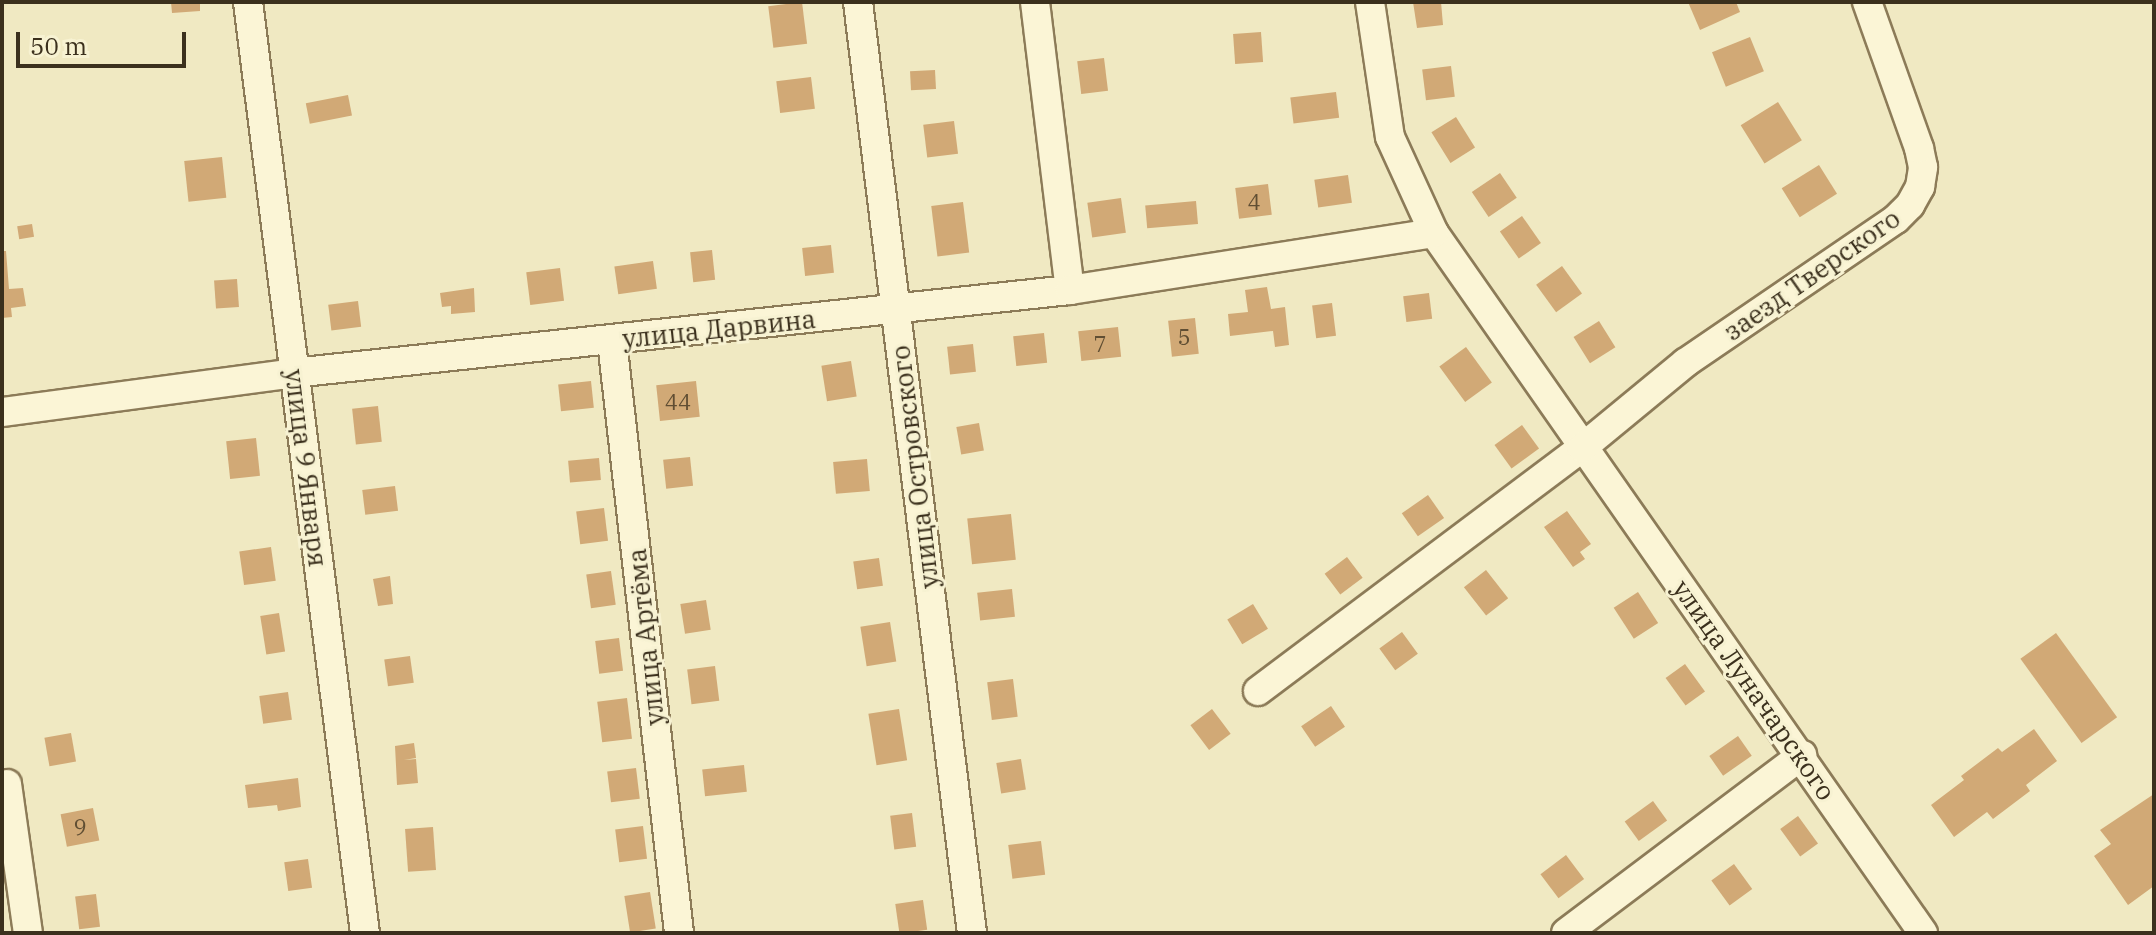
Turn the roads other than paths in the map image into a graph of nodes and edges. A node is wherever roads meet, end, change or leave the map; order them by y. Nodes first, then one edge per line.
1 (248, 2) edge
2 (858, 2) edge
3 (1035, 2) edge
4 (1370, 2) edge
5 (1867, 2) edge
6 (1434, 233) junction
7 (1070, 290) junction
8 (896, 309) junction
9 (612, 341) junction
10 (293, 373) junction
11 (2, 412) edge
12 (1582, 448) junction
13 (1258, 691) dead end
14 (1802, 755) junction
15 (7, 784) dead end
16 (28, 933) edge
17 (365, 933) edge
18 (679, 933) edge
19 (972, 933) edge
20 (1566, 933) edge
21 (1923, 933) edge

1 - 10 street, улица 9 Января
2 - 8 street, улица Островского
3 - 7 street
4 - 6 street, улица Луначарского
5 - 12 street, заезд Тверского
6 - 7 street, улица Дарвина
6 - 12 street, улица Луначарского
7 - 8 street, улица Дарвина
8 - 9 street, улица Дарвина
8 - 19 street, улица Островского
9 - 10 street, улица Дарвина
9 - 18 street, улица Артёма
10 - 11 street, улица Дарвина
10 - 17 street, улица 9 Января
12 - 13 street
12 - 14 street, улица Луначарского
14 - 20 street
14 - 21 street, улица Луначарского
15 - 16 street

